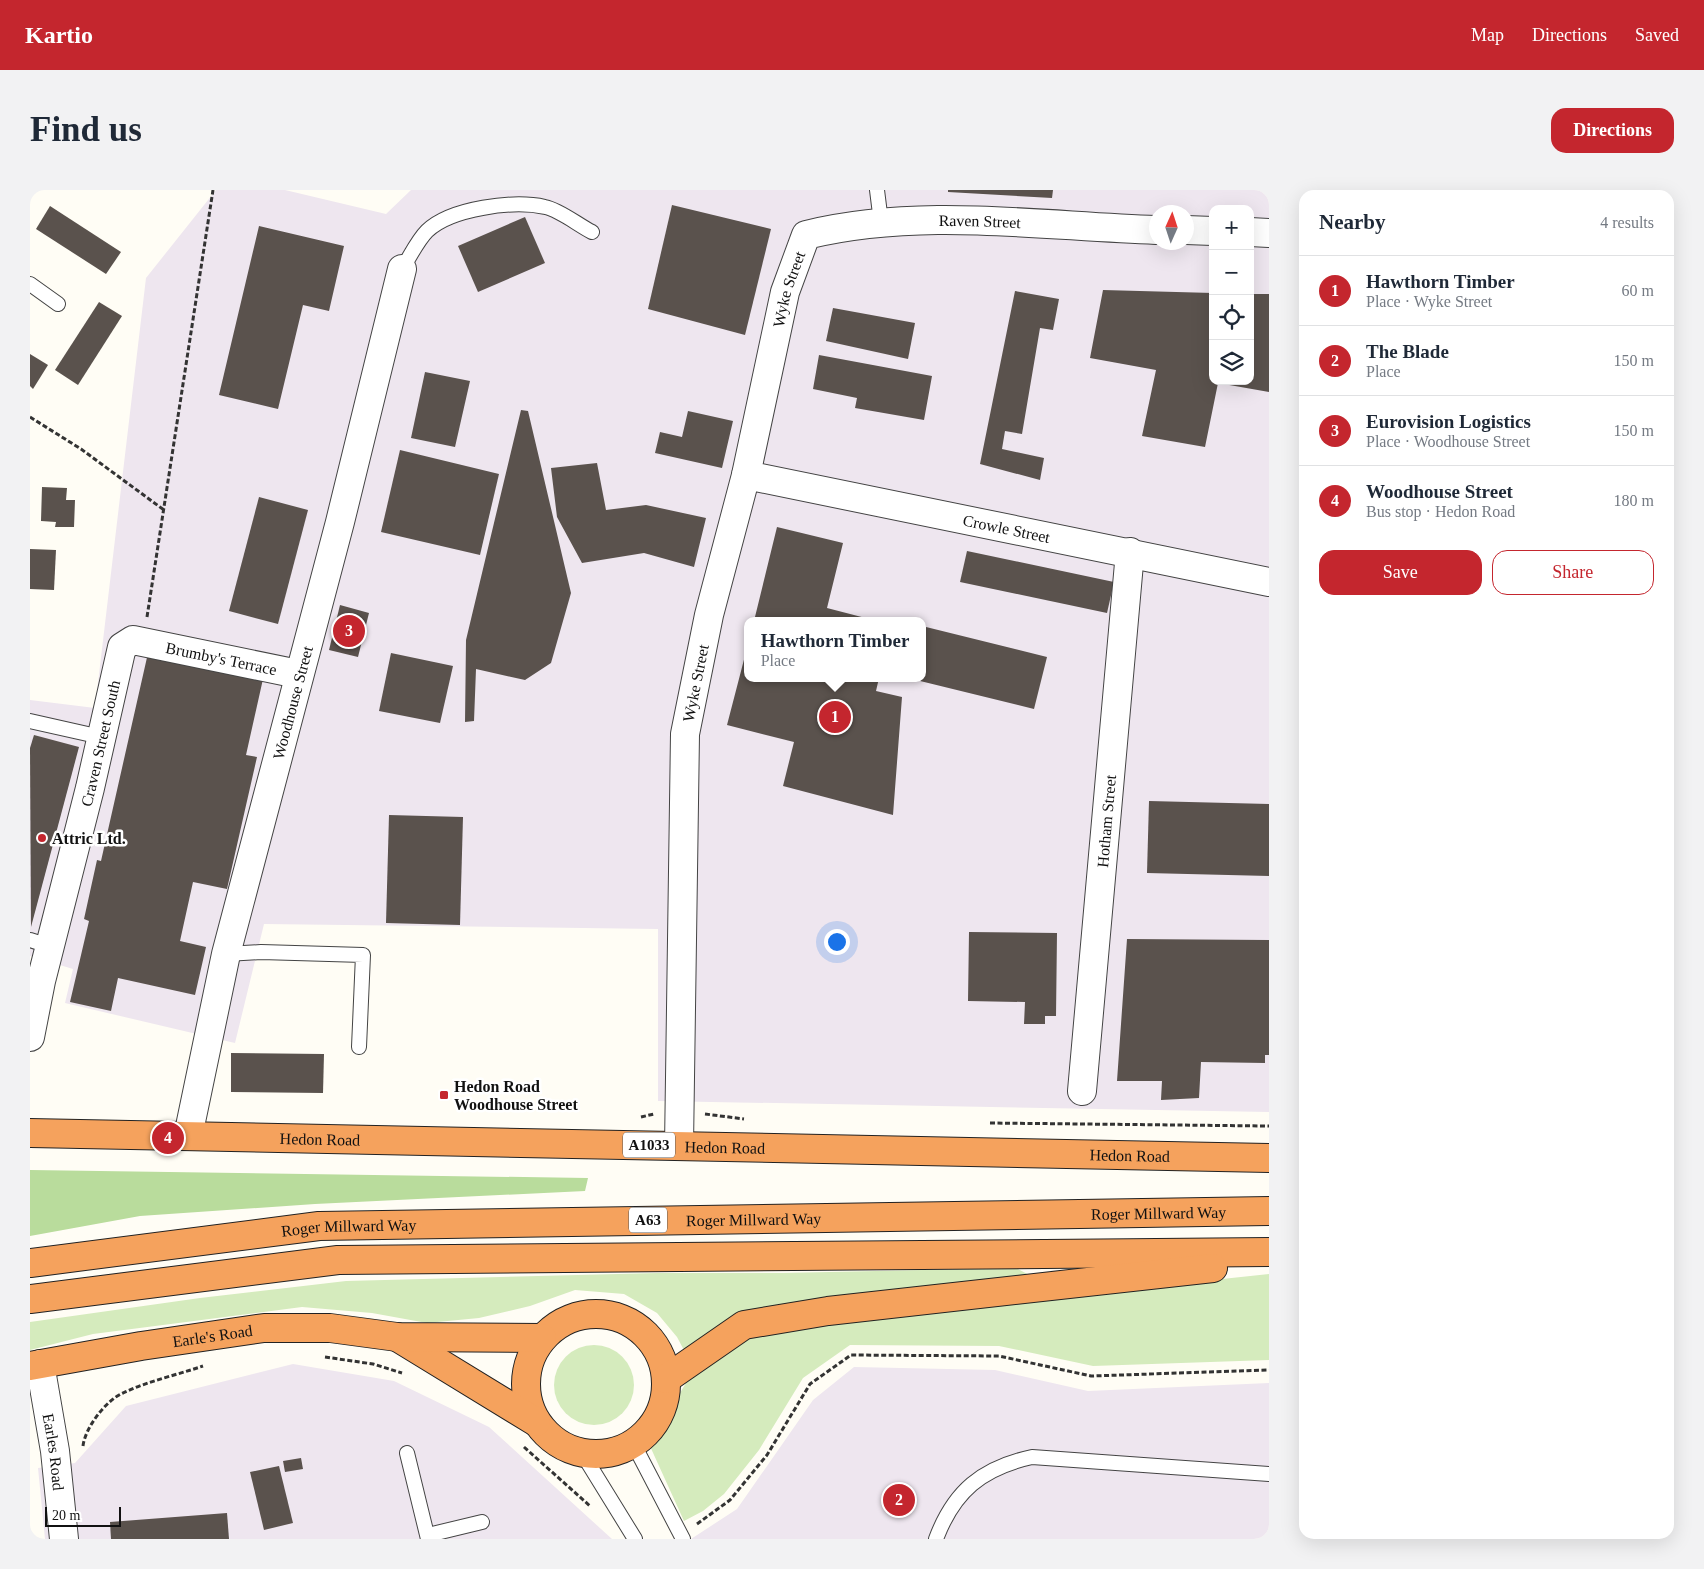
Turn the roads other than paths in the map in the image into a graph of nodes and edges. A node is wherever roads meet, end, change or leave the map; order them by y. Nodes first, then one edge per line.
1 (877, 190) edge
2 (881, 222) junction
3 (1149, 230) edge
4 (1194, 230) edge
5 (1209, 231) edge
6 (592, 232) dead end
7 (1254, 232) edge
8 (1269, 233) edge
9 (806, 235) joint
10 (402, 269) joint
11 (30, 284) edge
12 (58, 304) dead end
13 (746, 474) junction
14 (1130, 552) junction
15 (1269, 582) edge
16 (143, 642) joint
17 (298, 674) junction
18 (30, 721) edge
19 (101, 737) junction
20 (40, 943) edge
21 (226, 954) junction
22 (35, 981) edge
23 (30, 1037) edge
24 (359, 1047) dead end
25 (1082, 1090) dead end
26 (30, 1133) edge
27 (188, 1136) junction
28 (679, 1146) junction
29 (1269, 1158) edge
30 (1269, 1210) edge
31 (1269, 1252) edge
32 (1269, 1261) edge
33 (30, 1263) edge
34 (30, 1299) edge
35 (397, 1337) junction
36 (542, 1338) junction
37 (35, 1365) edge
38 (666, 1379) junction
39 (536, 1422) junction
40 (633, 1443) junction
41 (407, 1453) dead end
42 (582, 1453) junction
43 (1269, 1474) edge
44 (482, 1522) dead end
45 (681, 1536) edge
46 (428, 1537) edge
47 (64, 1539) edge
48 (635, 1539) edge
49 (936, 1539) edge

1 - 2 lane
2 - 3 street, Raven Street
2 - 9 street, Raven Street
4 - 5 street
6 - 10 lane
7 - 8 street
9 - 13 street, Wyke Street
10 - 17 street, Woodhouse Street
11 - 12 lane
13 - 14 street, Crowle Street
13 - 28 street, Wyke Street
14 - 15 street, Crowle Street
14 - 25 street, Hotham Street
16 - 17 street, Brumby's Terrace
16 - 19 street, Craven Street South
17 - 21 street, Woodhouse Street
18 - 19 lane
19 - 20 street, Craven Street South
20 - 22 street, Craven Street South
21 - 24 lane
21 - 27 street, Woodhouse Street
22 - 23 street, Craven Street South
26 - 27 highway, Hedon Road / A1033
27 - 28 highway, Hedon Road / A1033
28 - 29 highway, Hedon Road / A1033
30 - 33 highway, Roger Millward Way / A63
31 - 34 highway, Roger Millward Way
32 - 38 highway
35 - 36 highway, Earle's Road
35 - 37 highway, Earle's Road
35 - 39 highway, Earle's Road
36 - 38 highway
36 - 39 highway
37 - 47 street, Earles Road
38 - 40 highway
39 - 42 highway
40 - 42 highway
40 - 45 lane
41 - 46 lane
42 - 48 lane
43 - 49 lane
44 - 46 lane

